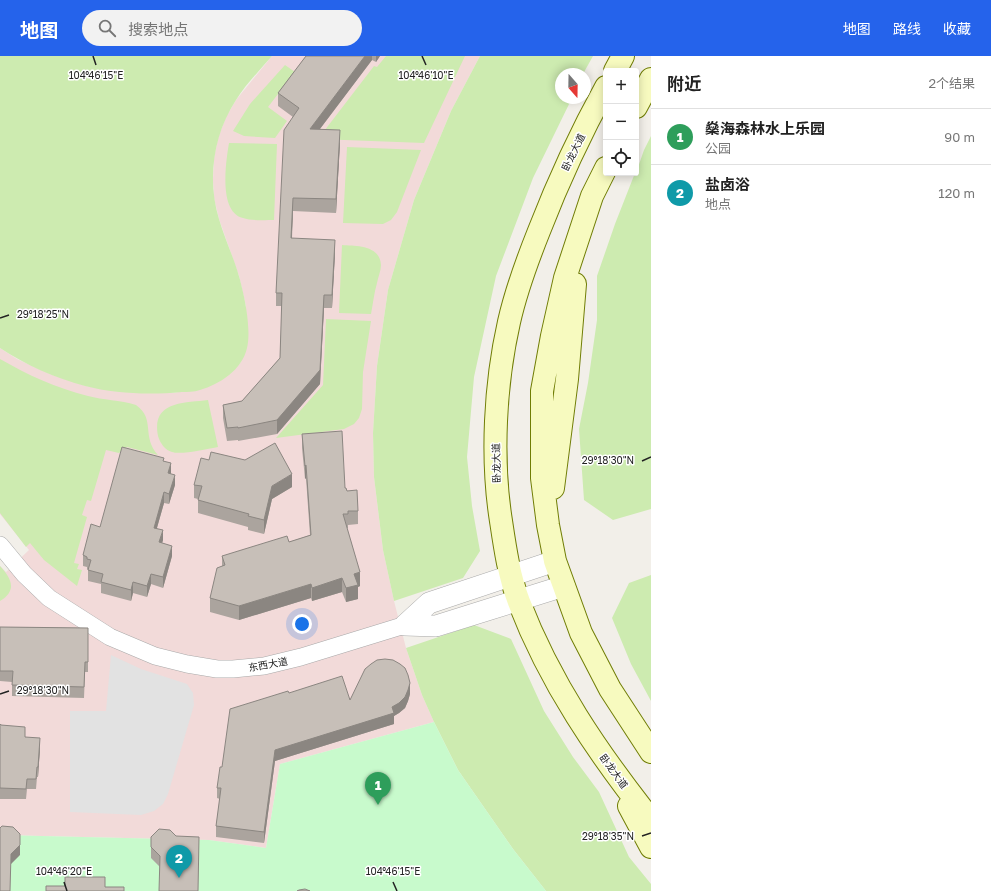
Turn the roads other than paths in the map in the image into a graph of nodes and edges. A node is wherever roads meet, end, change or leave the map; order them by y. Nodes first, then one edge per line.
1 (623, 56) edge
2 (617, 68) edge
3 (651, 79) edge
4 (603, 93) edge
5 (638, 104) edge
6 (603, 174) edge
7 (0, 545) edge
8 (555, 561) junction
9 (511, 576) junction
10 (564, 586) junction
11 (519, 601) junction
12 (405, 625) junction
13 (651, 752) edge
14 (603, 757) junction
15 (651, 820) edge
16 (651, 847) edge

1 - 2 main road
3 - 5 main road
4 - 9 main road, 卧龙大道
6 - 8 main road
7 - 12 street, 东西大道
8 - 9 street, 东西大道
8 - 10 main road
9 - 11 main road, 卧龙大道
9 - 12 street, 东西大道
10 - 11 street
10 - 13 main road
11 - 12 street
11 - 14 main road, 卧龙大道
14 - 15 main road, 卧龙大道
14 - 16 main road

